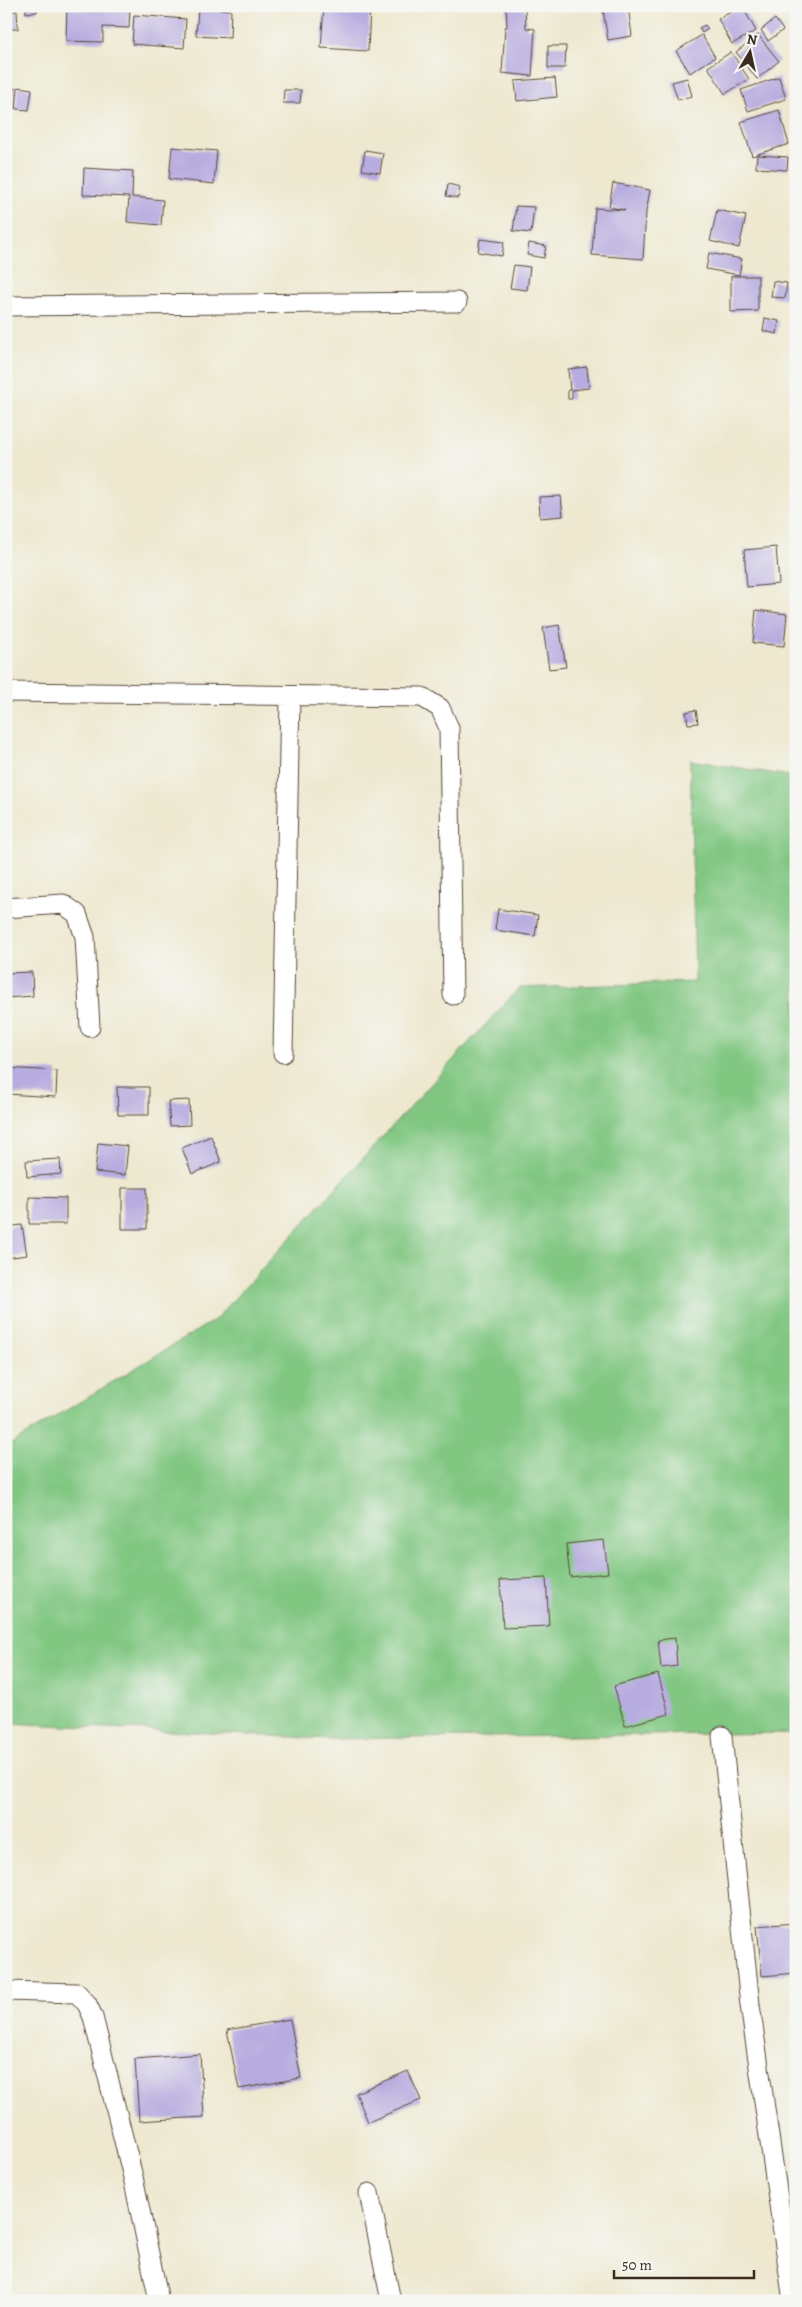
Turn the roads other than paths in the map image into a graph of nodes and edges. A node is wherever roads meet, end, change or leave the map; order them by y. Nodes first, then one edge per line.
1 (457, 302) dead end
2 (6, 306) edge
3 (6, 692) edge
4 (290, 696) junction
5 (6, 908) edge
6 (453, 995) dead end
7 (90, 1027) dead end
8 (283, 1053) dead end
9 (722, 1736) dead end
10 (6, 1991) edge
11 (369, 2193) dead end
12 (159, 2301) edge
13 (391, 2301) edge
14 (792, 2301) edge

1 - 2 street
3 - 4 street
4 - 6 street
4 - 8 street
5 - 7 street
9 - 14 street
10 - 12 street
11 - 13 street

